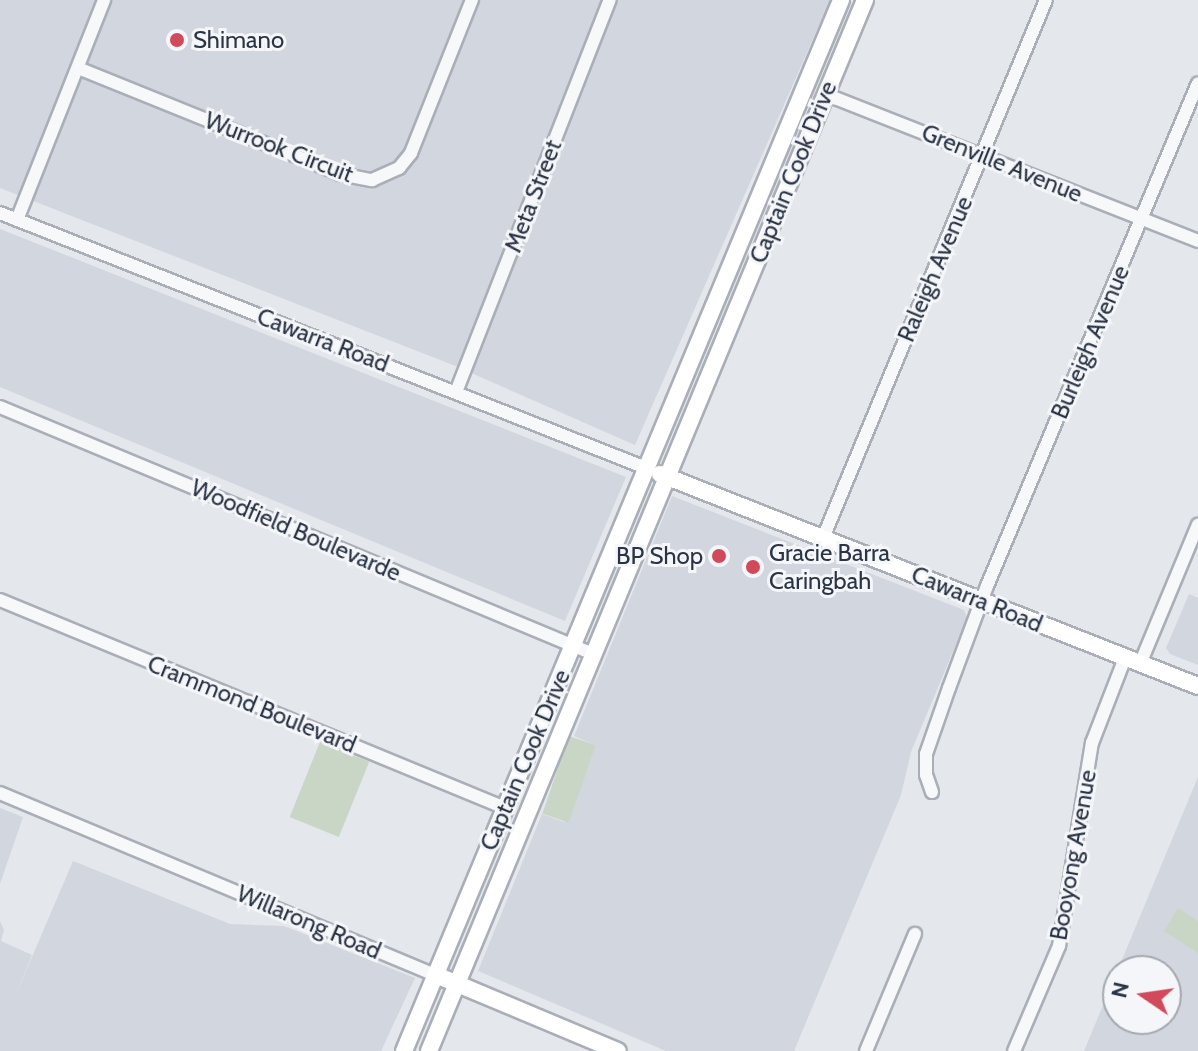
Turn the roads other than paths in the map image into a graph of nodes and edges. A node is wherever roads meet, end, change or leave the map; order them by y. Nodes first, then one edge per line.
1 (104, 0) edge
2 (472, 0) edge
3 (610, 0) edge
4 (841, 0) edge
5 (865, 0) edge
6 (1046, 0) edge
7 (78, 68) junction
8 (1198, 83) edge
9 (805, 88) junction
10 (825, 94) junction
11 (982, 155) junction
12 (0, 213) edge
13 (1141, 218) junction
14 (17, 220) junction
15 (1198, 241) edge
16 (456, 392) junction
17 (0, 407) edge
18 (646, 468) junction
19 (668, 477) junction
20 (1198, 525) edge
21 (823, 538) junction
22 (0, 600) edge
23 (982, 601) junction
24 (573, 646) junction
25 (593, 654) junction
26 (1133, 661) junction
27 (1198, 686) edge
28 (932, 792) dead end
29 (0, 793) edge
30 (505, 808) junction
31 (915, 934) dead end
32 (436, 975) junction
33 (458, 985) junction
34 (404, 1051) edge
35 (429, 1051) edge
36 (618, 1051) edge
37 (866, 1051) edge
38 (1014, 1051) edge

1 - 7 street
2 - 7 street, Wurrook Circuit
3 - 16 street, Meta Street
4 - 9 main road, Captain Cook Drive
5 - 10 main road, Captain Cook Drive
6 - 11 street, Raleigh Avenue
7 - 14 street
8 - 13 street, Burleigh Avenue
9 - 10 main road, Grenville Avenue
9 - 18 main road, Captain Cook Drive
10 - 11 street, Grenville Avenue
10 - 19 main road, Captain Cook Drive
11 - 13 street, Grenville Avenue
11 - 21 street, Raleigh Avenue
12 - 14 street, Cawarra Road
13 - 15 street, Grenville Avenue
13 - 23 street, Burleigh Avenue
14 - 16 street, Cawarra Road
16 - 18 street, Cawarra Road
17 - 24 street, Woodfield Boulevarde
18 - 19 main road
18 - 24 main road, Captain Cook Drive
19 - 21 main road, Cawarra Road
19 - 25 main road, Captain Cook Drive
20 - 26 street, Booyong Avenue
21 - 23 main road, Cawarra Road
22 - 30 street, Crammond Boulevard
23 - 26 main road, Cawarra Road
23 - 28 street, Burleigh Avenue
24 - 25 street, Woodfield Boulevarde
24 - 30 main road, Captain Cook Drive
25 - 33 main road, Captain Cook Drive
26 - 27 main road, Cawarra Road
26 - 38 street, Booyong Avenue
29 - 32 street, Willarong Road
30 - 32 main road, Captain Cook Drive
31 - 37 street
32 - 33 main road, Willarong Road
32 - 34 main road, Captain Cook Drive
33 - 35 main road, Captain Cook Drive
33 - 36 main road, Willarong Road

